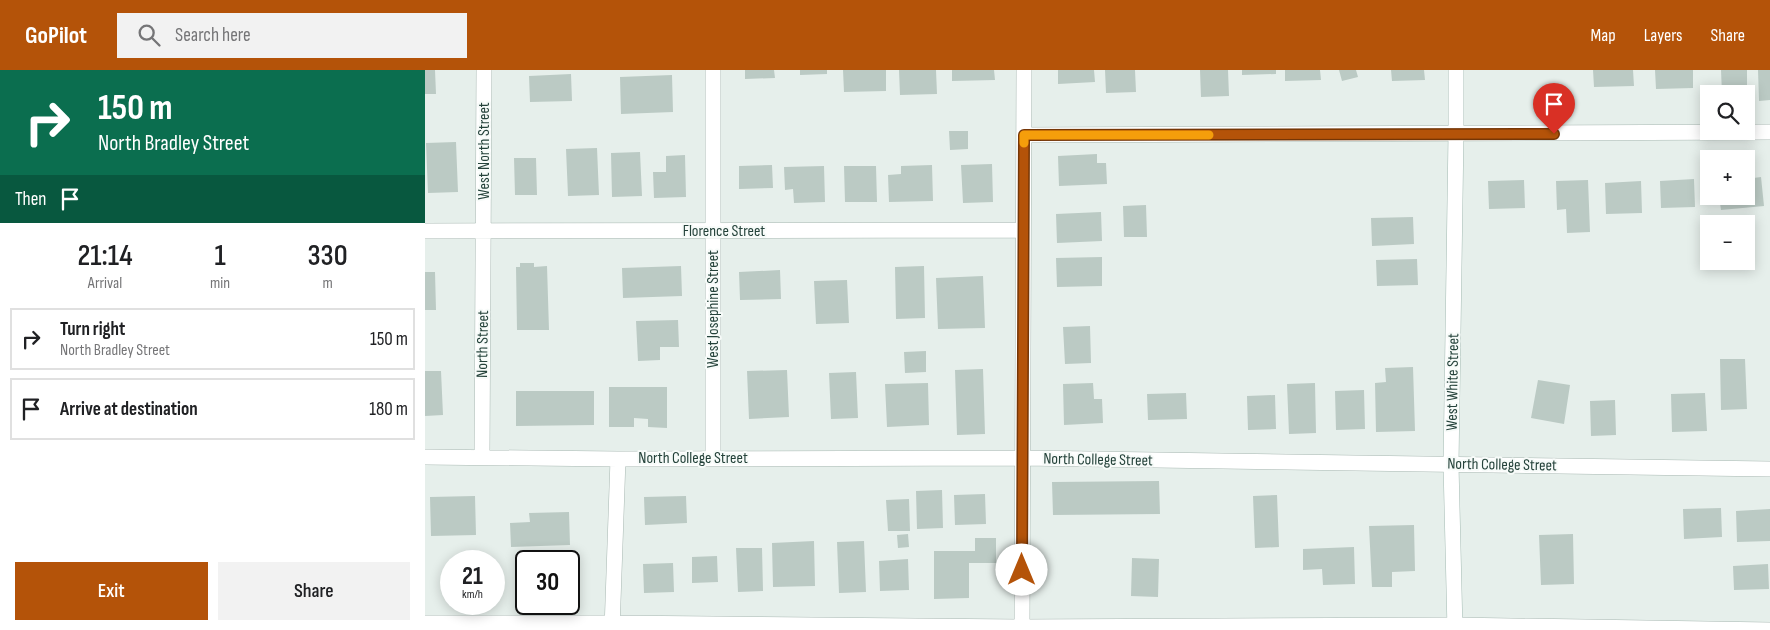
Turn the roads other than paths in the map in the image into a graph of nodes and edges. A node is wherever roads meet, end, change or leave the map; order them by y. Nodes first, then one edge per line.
1 (484, 70) edge
2 (713, 70) edge
3 (1024, 70) edge
4 (1456, 70) edge
5 (1770, 132) edge
6 (1457, 134) junction
7 (1024, 135) junction
8 (1023, 230) junction
9 (425, 231) edge
10 (485, 231) junction
11 (713, 231) junction
12 (482, 456) junction
13 (425, 457) edge
14 (713, 458) junction
15 (1023, 458) junction
16 (618, 459) junction
17 (1451, 465) junction
18 (1770, 469) edge
19 (425, 623) edge
20 (613, 626) edge
21 (1455, 627) edge
22 (1022, 628) edge
23 (1770, 630) edge

1 - 10 street, West North Street
2 - 11 street, West Josephine Street
3 - 7 street
4 - 6 street, West White Street
5 - 6 street
6 - 7 street
6 - 17 street, West White Street
7 - 8 street
8 - 11 street, Florence Street
8 - 15 street
9 - 10 street, Florence Street
10 - 11 street, Florence Street
10 - 12 street, North Street
11 - 14 street, West Josephine Street
12 - 13 street, North College Street
12 - 16 street, North College Street
14 - 15 street, North College Street
14 - 16 street, North College Street
15 - 17 street, North College Street
15 - 22 street
16 - 20 street
17 - 18 street, North College Street
17 - 21 street, West White Street
19 - 20 street
20 - 22 street
21 - 22 street
21 - 23 street

